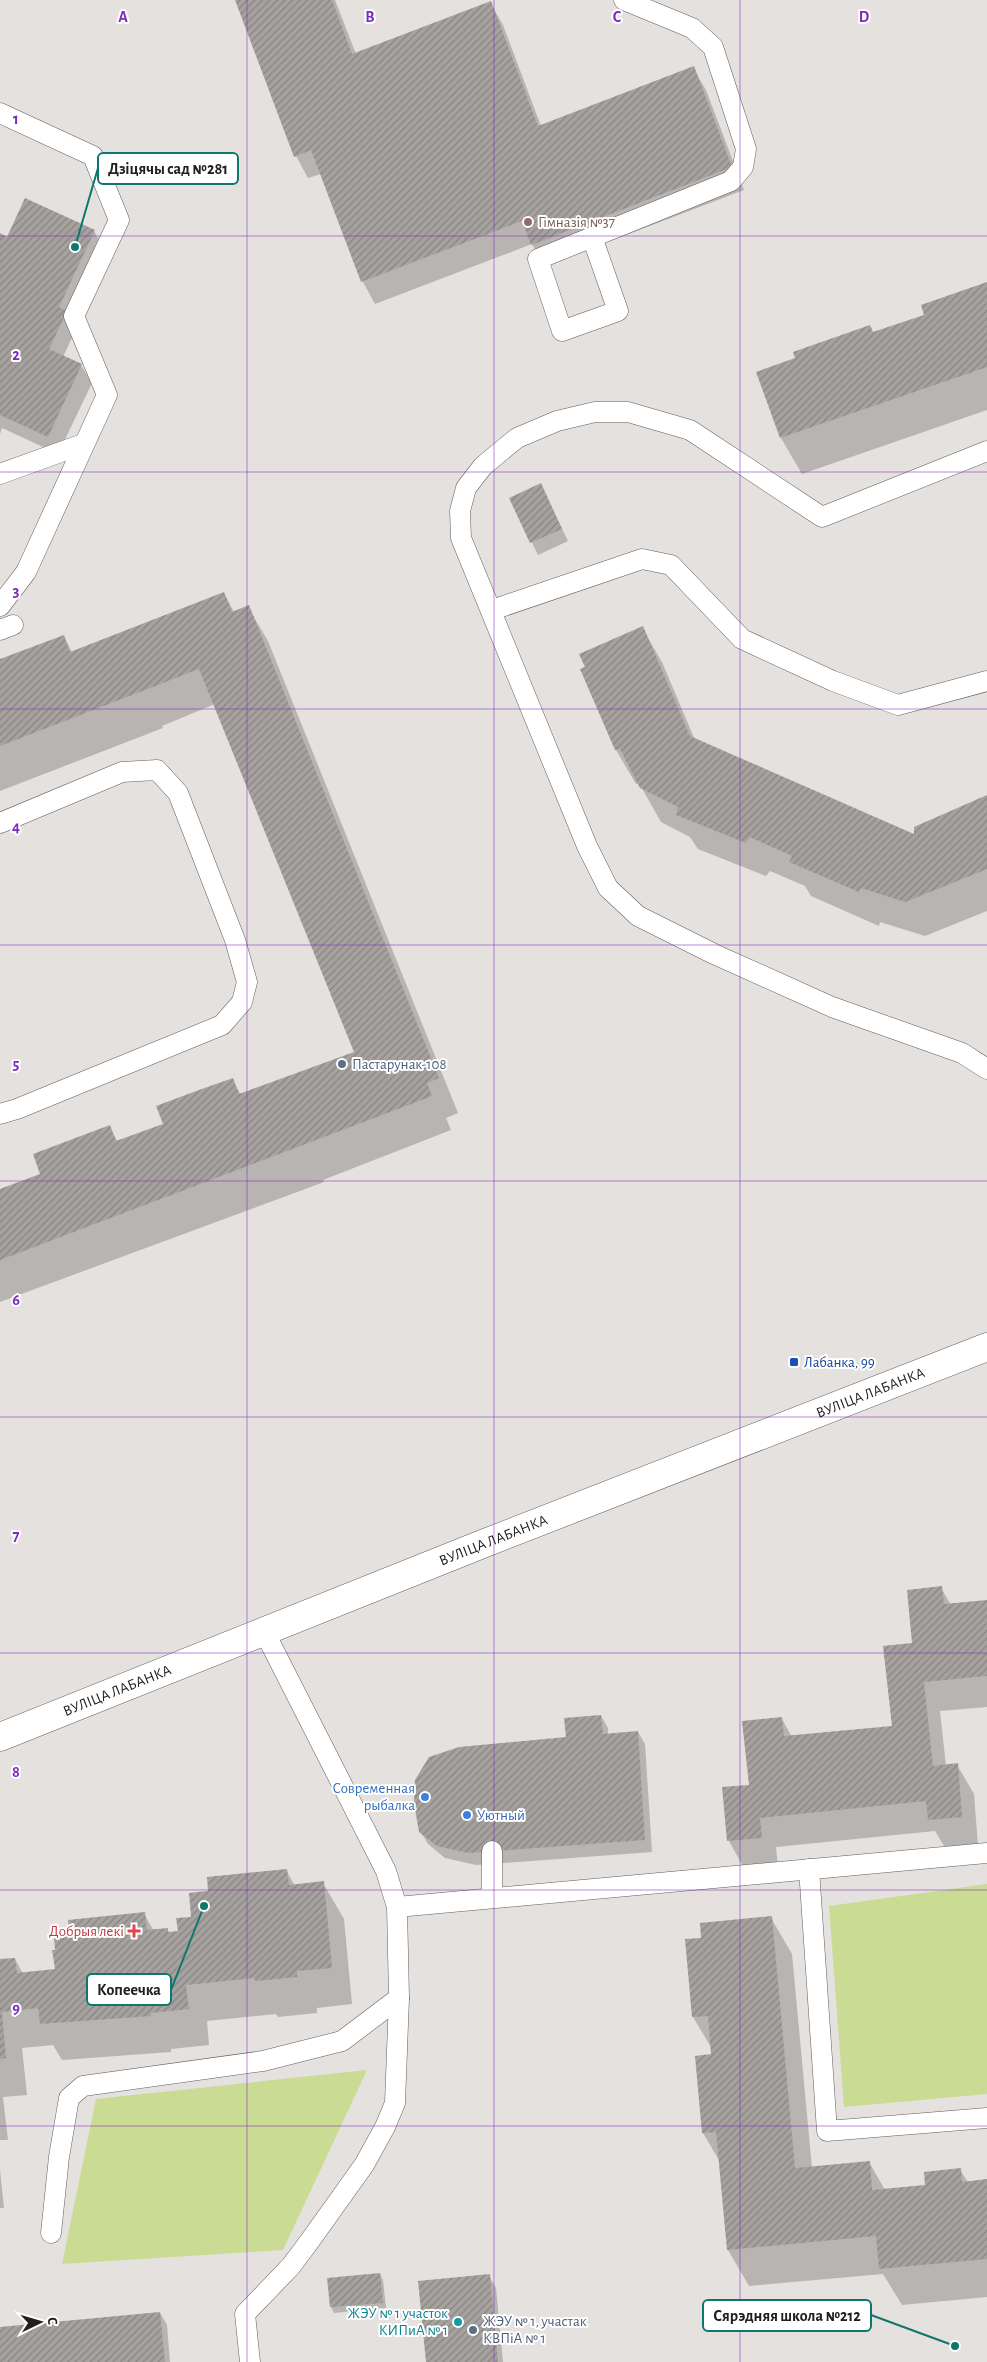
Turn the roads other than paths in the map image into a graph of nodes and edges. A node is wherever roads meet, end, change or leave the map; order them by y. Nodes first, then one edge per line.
1 (624, 0) edge
2 (0, 113) edge
3 (592, 237) junction
4 (83, 444) junction
5 (987, 451) edge
6 (0, 474) edge
7 (0, 606) edge
8 (492, 610) junction
9 (987, 681) edge
10 (0, 823) edge
11 (987, 1069) edge
12 (0, 1114) edge
13 (987, 1347) edge
14 (264, 1631) junction
15 (0, 1737) edge
16 (492, 1852) dead end
17 (987, 1853) edge
18 (809, 1869) junction
19 (492, 1898) junction
20 (397, 1907) junction
21 (399, 1998) junction
22 (987, 2118) edge
23 (51, 2233) dead end
24 (250, 2362) edge

1 - 3 lane
2 - 4 lane
3 - 3 lane
4 - 6 lane
4 - 7 lane
5 - 8 lane
8 - 9 lane
8 - 11 lane
10 - 12 lane
13 - 14 main road, ВУЛІЦА ЛАБАНКА
14 - 15 main road, ВУЛІЦА ЛАБАНКА
14 - 20 lane
16 - 19 lane
17 - 18 lane
18 - 19 lane
18 - 22 lane
19 - 20 lane
20 - 21 lane
21 - 23 lane
21 - 24 lane

